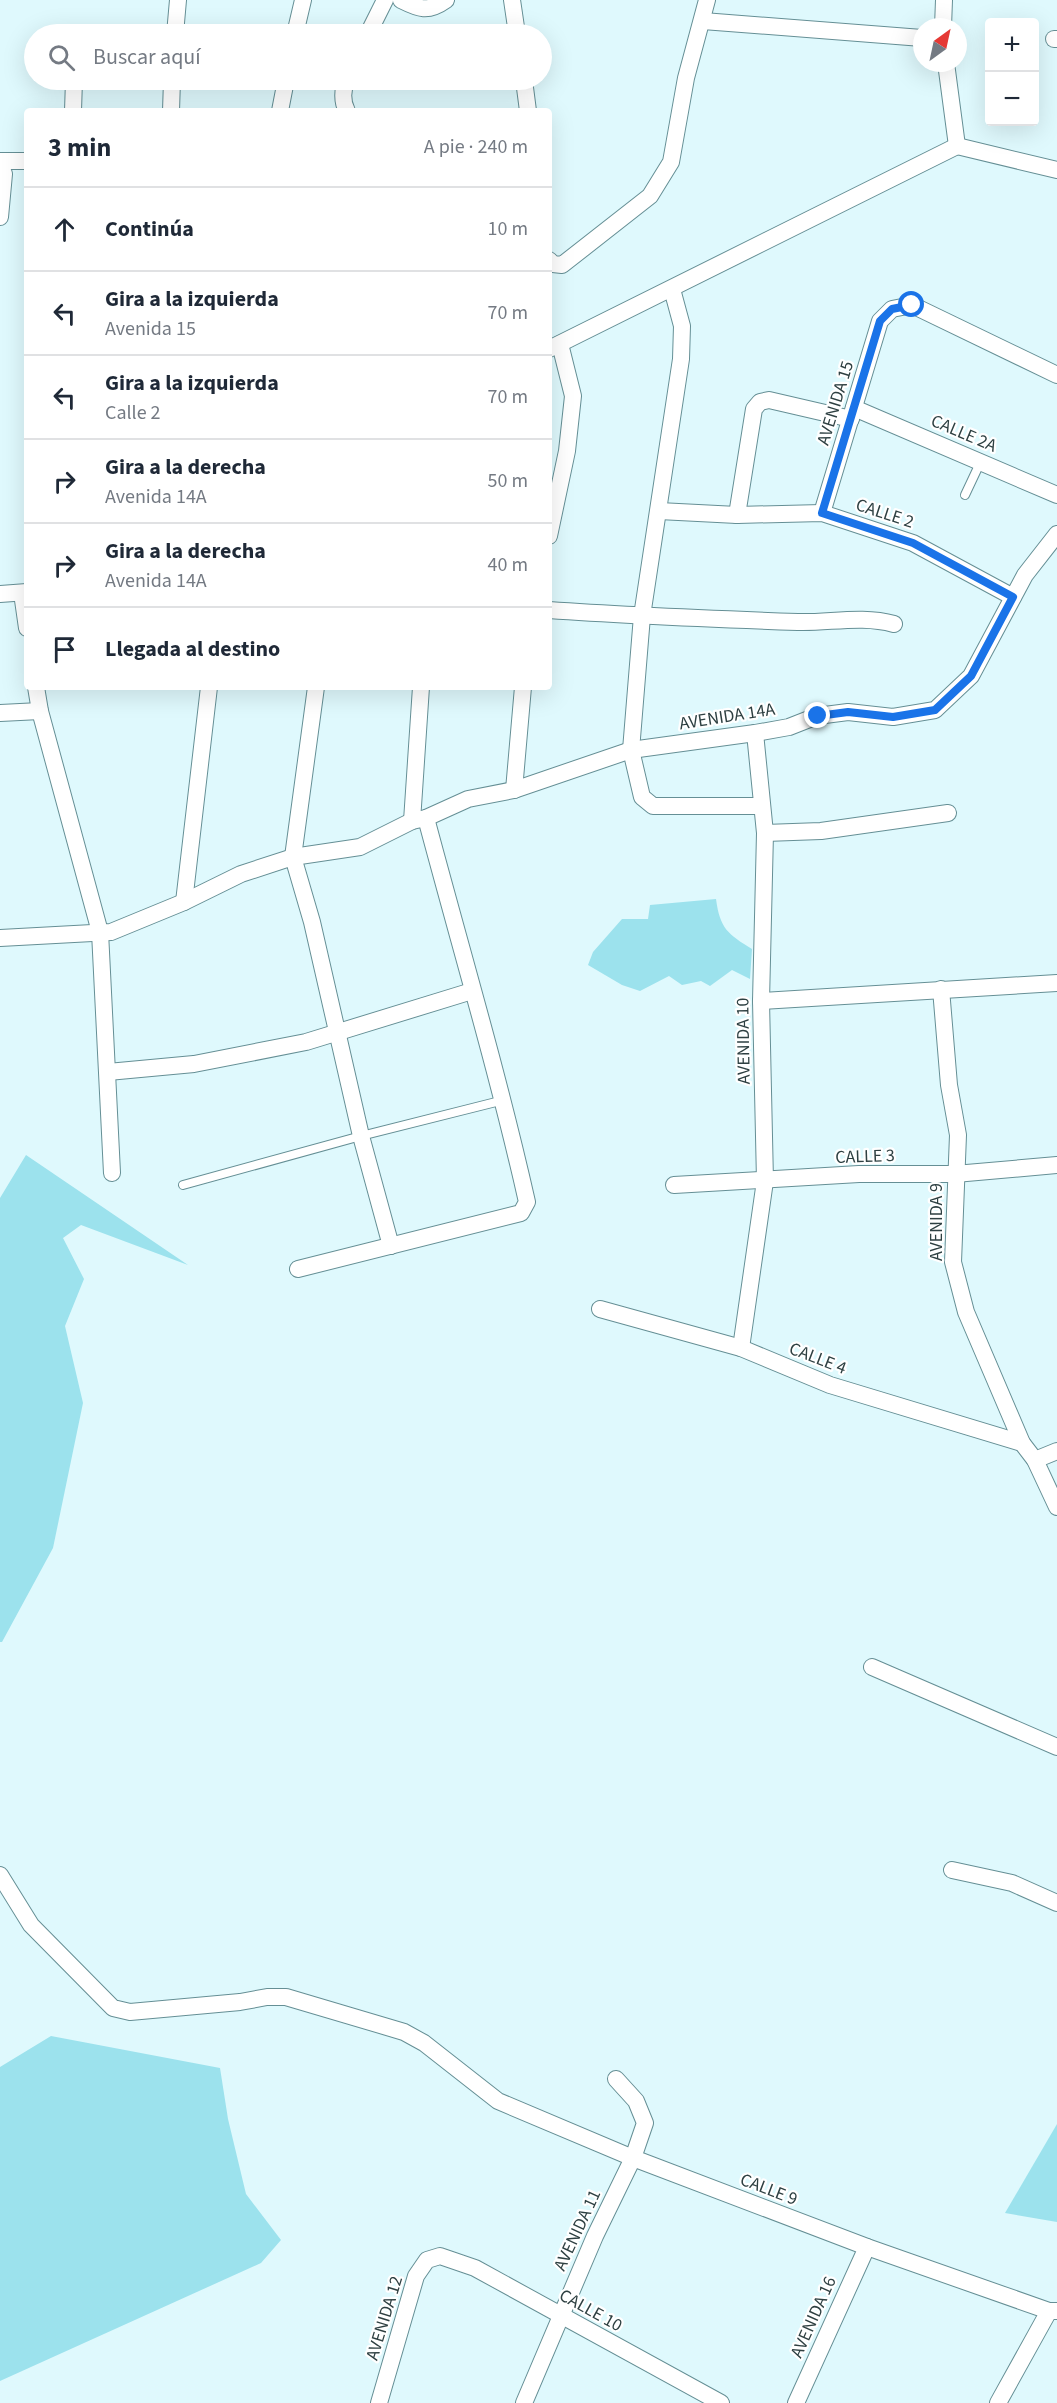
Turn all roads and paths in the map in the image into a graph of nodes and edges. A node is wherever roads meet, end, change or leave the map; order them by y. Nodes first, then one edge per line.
1 (178, 0) edge
2 (303, 0) edge
3 (385, 0) edge
4 (401, 0) edge
5 (446, 0) edge
6 (512, 0) edge
7 (707, 0) edge
8 (944, 0) edge
9 (943, 18) edge
10 (703, 21) junction
11 (176, 24) edge
12 (297, 24) edge
13 (373, 24) edge
14 (516, 24) edge
15 (913, 37) edge
16 (947, 72) edge
17 (74, 90) edge
18 (172, 90) edge
19 (284, 90) edge
20 (344, 90) edge
21 (525, 90) edge
22 (73, 108) edge
23 (171, 108) edge
24 (281, 108) edge
25 (345, 108) edge
26 (528, 108) edge
27 (957, 146) junction
28 (24, 161) edge
29 (0, 162) edge
30 (1057, 170) edge
31 (0, 217) edge
32 (552, 263) edge
33 (672, 288) junction
34 (554, 347) edge
35 (1055, 369) edge
36 (853, 413) junction
37 (981, 461) junction
38 (965, 495) dead end
39 (1057, 495) edge
40 (659, 511) junction
41 (822, 513) junction
42 (737, 515) junction
43 (552, 522) edge
44 (1057, 534) edge
45 (24, 592) edge
46 (0, 594) edge
47 (1013, 597) junction
48 (552, 610) edge
49 (642, 616) junction
50 (894, 624) dead end
51 (36, 690) edge
52 (209, 690) edge
53 (316, 690) edge
54 (421, 690) edge
55 (522, 690) edge
56 (40, 711) junction
57 (0, 713) edge
58 (755, 733) junction
59 (631, 750) junction
60 (514, 790) junction
61 (761, 806) junction
62 (948, 813) dead end
63 (419, 820) junction
64 (765, 833) junction
65 (293, 857) junction
66 (184, 902) junction
67 (100, 932) junction
68 (0, 938) edge
69 (1057, 983) edge
70 (941, 990) junction
71 (472, 991) junction
72 (761, 1001) junction
73 (336, 1032) junction
74 (108, 1072) junction
75 (504, 1100) junction
76 (362, 1136) junction
77 (1057, 1165) edge
78 (112, 1173) dead end
79 (955, 1174) junction
80 (765, 1181) junction
81 (183, 1185) dead end
82 (674, 1185) dead end
83 (392, 1246) junction
84 (298, 1269) dead end
85 (600, 1309) dead end
86 (741, 1348) junction
87 (1022, 1443) junction
88 (1057, 1451) edge
89 (1035, 1460) junction
90 (1057, 1507) edge
91 (872, 1667) dead end
92 (1057, 1747) edge
93 (952, 1870) dead end
94 (0, 1875) edge
95 (1057, 1902) edge
96 (616, 2079) dead end
97 (633, 2158) junction
98 (867, 2247) junction
99 (440, 2256) joint
100 (1053, 2311) edge
101 (561, 2316) junction
102 (379, 2403) edge
103 (524, 2403) edge
104 (721, 2403) edge
105 (796, 2403) edge
106 (998, 2403) edge

1 - 11 street
2 - 12 street
3 - 13 street
4 - 5 street
6 - 14 street
7 - 10 street
8 - 9 street
10 - 15 street
10 - 32 street
16 - 27 street
17 - 22 street
18 - 23 street
19 - 24 street
20 - 25 street
21 - 26 street
27 - 30 street
27 - 33 street
28 - 29 street
29 - 31 street
33 - 34 street
33 - 40 street
34 - 43 street
35 - 36 street, AVENIDA 15
36 - 37 street, CALLE 2A
36 - 41 street, AVENIDA 15
36 - 42 street, CALLE 2A
37 - 38 lane
37 - 39 street, CALLE 2A
40 - 42 street, CALLE 2
40 - 49 street
41 - 42 street, CALLE 2
41 - 47 street, CALLE 2
44 - 47 street, AVENIDA 14A
45 - 46 street
47 - 58 street, AVENIDA 14A
48 - 49 street
49 - 50 street
49 - 59 street
51 - 56 street
52 - 66 street
53 - 65 street
54 - 63 street
55 - 60 street
56 - 57 street
56 - 67 street
58 - 59 street, AVENIDA 14A
58 - 61 street, AVENIDA 10
59 - 60 street, AVENIDA 14A
59 - 61 street
60 - 63 street, AVENIDA 14A
61 - 64 street, AVENIDA 10
62 - 64 street
63 - 65 street, AVENIDA 14A
63 - 71 street
64 - 72 street, AVENIDA 10
65 - 66 street, AVENIDA 14A
65 - 73 street
66 - 67 street, AVENIDA 14A
67 - 68 street, AVENIDA 14A
67 - 74 street
69 - 70 street
70 - 72 street
70 - 79 street, AVENIDA 9
71 - 73 street
71 - 75 street
72 - 80 street, AVENIDA 10
73 - 74 street
73 - 76 street
74 - 78 street
75 - 76 lane
75 - 83 street
76 - 81 lane
76 - 83 street
77 - 79 street, CALLE 3
79 - 80 street, CALLE 3
79 - 87 street, AVENIDA 9
80 - 82 street, CALLE 3
80 - 86 street, AVENIDA 10
83 - 84 street
85 - 86 street, CALLE 4
86 - 87 street, CALLE 4
87 - 89 street, AVENIDA 9
88 - 89 street
89 - 90 street, AVENIDA 9
91 - 92 street
93 - 95 street
94 - 97 street, CALLE 9
96 - 97 street, AVENIDA 11
97 - 98 street, CALLE 9
97 - 101 street, AVENIDA 11
98 - 100 street, CALLE 9
98 - 105 street, AVENIDA 16
99 - 101 street, CALLE 10
99 - 102 street, AVENIDA 12
100 - 106 street
101 - 103 street, AVENIDA 11
101 - 104 street, CALLE 10

